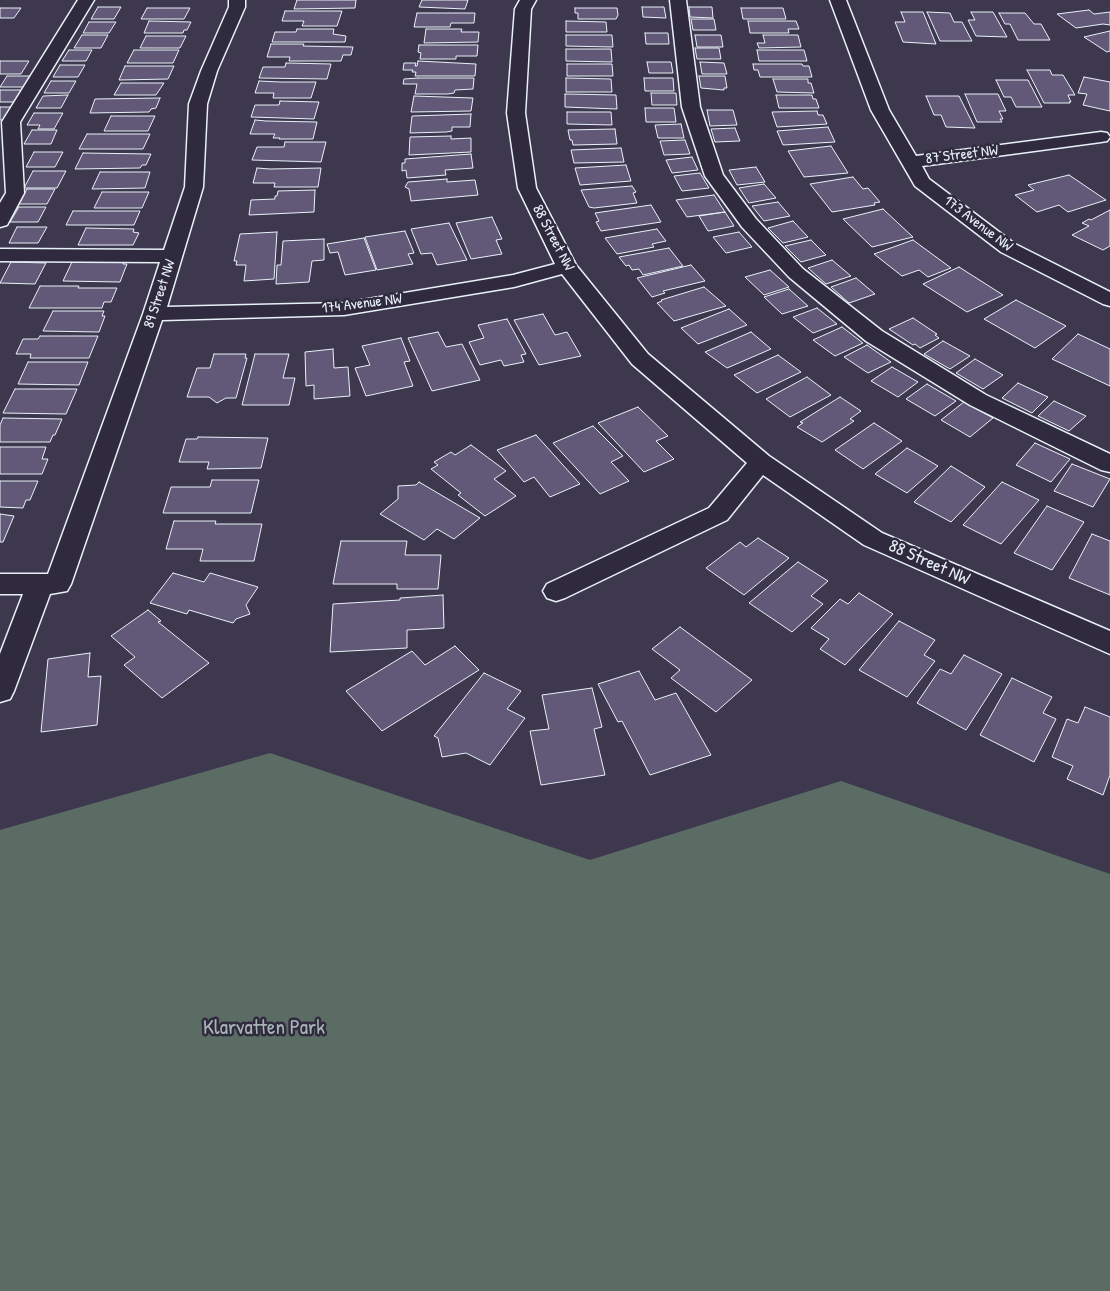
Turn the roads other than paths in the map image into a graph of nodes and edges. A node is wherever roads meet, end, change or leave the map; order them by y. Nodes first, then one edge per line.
1 (86, 0) edge
2 (237, 0) edge
3 (528, 0) edge
4 (678, 0) edge
5 (838, 0) edge
6 (1101, 137) dead end
7 (909, 162) junction
8 (7, 179) edge
9 (0, 221) edge
10 (0, 255) edge
11 (172, 256) junction
12 (567, 267) junction
13 (1110, 300) edge
14 (154, 314) junction
15 (761, 462) junction
16 (1110, 464) edge
17 (0, 584) edge
18 (49, 584) junction
19 (556, 591) dead end
20 (1110, 643) edge
21 (0, 691) edge

1 - 8 street
2 - 11 street, 89 Street NW
3 - 12 street, 88 Street NW
4 - 16 street
5 - 7 street, 87 Street NW
6 - 7 street, 87 Street NW
7 - 13 street, 173 Avenue NW
8 - 9 street
10 - 11 street
11 - 14 street, 89 Street NW
12 - 14 street, 174 Avenue NW
12 - 15 street, 88 Street NW
14 - 18 street, 89 Street NW
15 - 19 street
15 - 20 street, 88 Street NW
17 - 18 street
18 - 21 street, 89 Street NW

